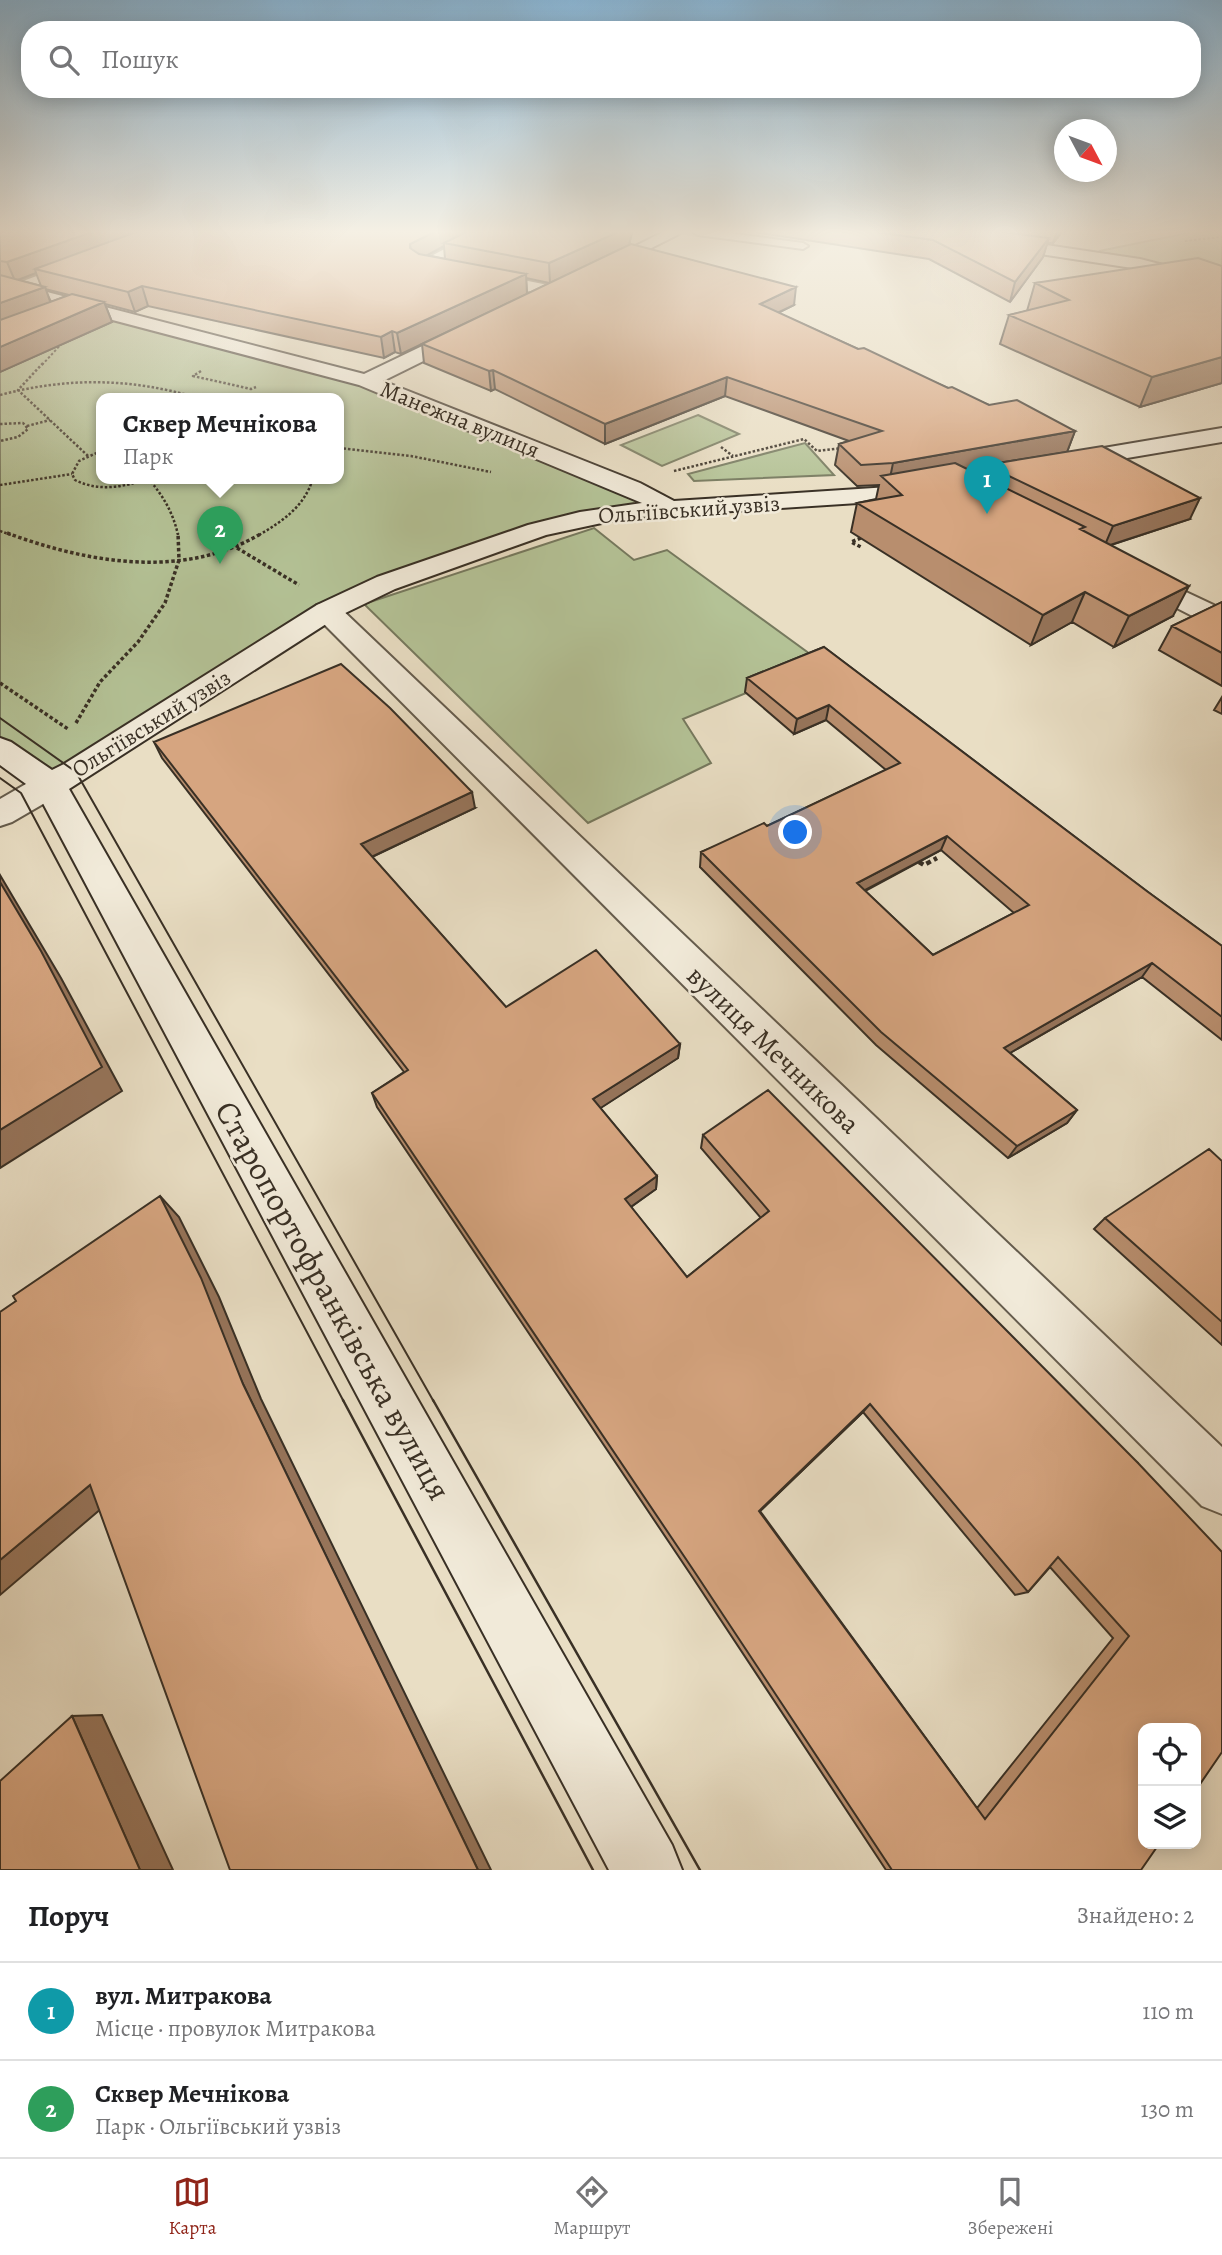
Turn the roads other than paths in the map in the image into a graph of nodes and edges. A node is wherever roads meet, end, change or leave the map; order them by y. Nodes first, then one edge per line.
1 (129, 319) edge
2 (490, 321) edge
3 (366, 381) junction
4 (1222, 435) edge
5 (950, 481) junction
6 (985, 499) edge
7 (670, 508) junction
8 (1115, 565) edge
9 (327, 611) junction
10 (1222, 620) edge
11 (0, 750) edge
12 (50, 785) junction
13 (0, 814) edge
14 (1222, 1486) edge
15 (647, 1870) edge

1 - 3 street, Манежна вулиця
2 - 3 street
3 - 7 street, Манежна вулиця
4 - 5 street, Ольгіївський узвіз
5 - 6 street
5 - 7 street, Ольгіївський узвіз
7 - 9 street, Ольгіївський узвіз
8 - 10 street
9 - 12 street, Ольгіївський узвіз
9 - 14 street, вулиця Мечникова
11 - 12 street, Старопортофранківська вулиця
12 - 13 street, Ольгіївський узвіз
12 - 15 street, Старопортофранківська вулиця

